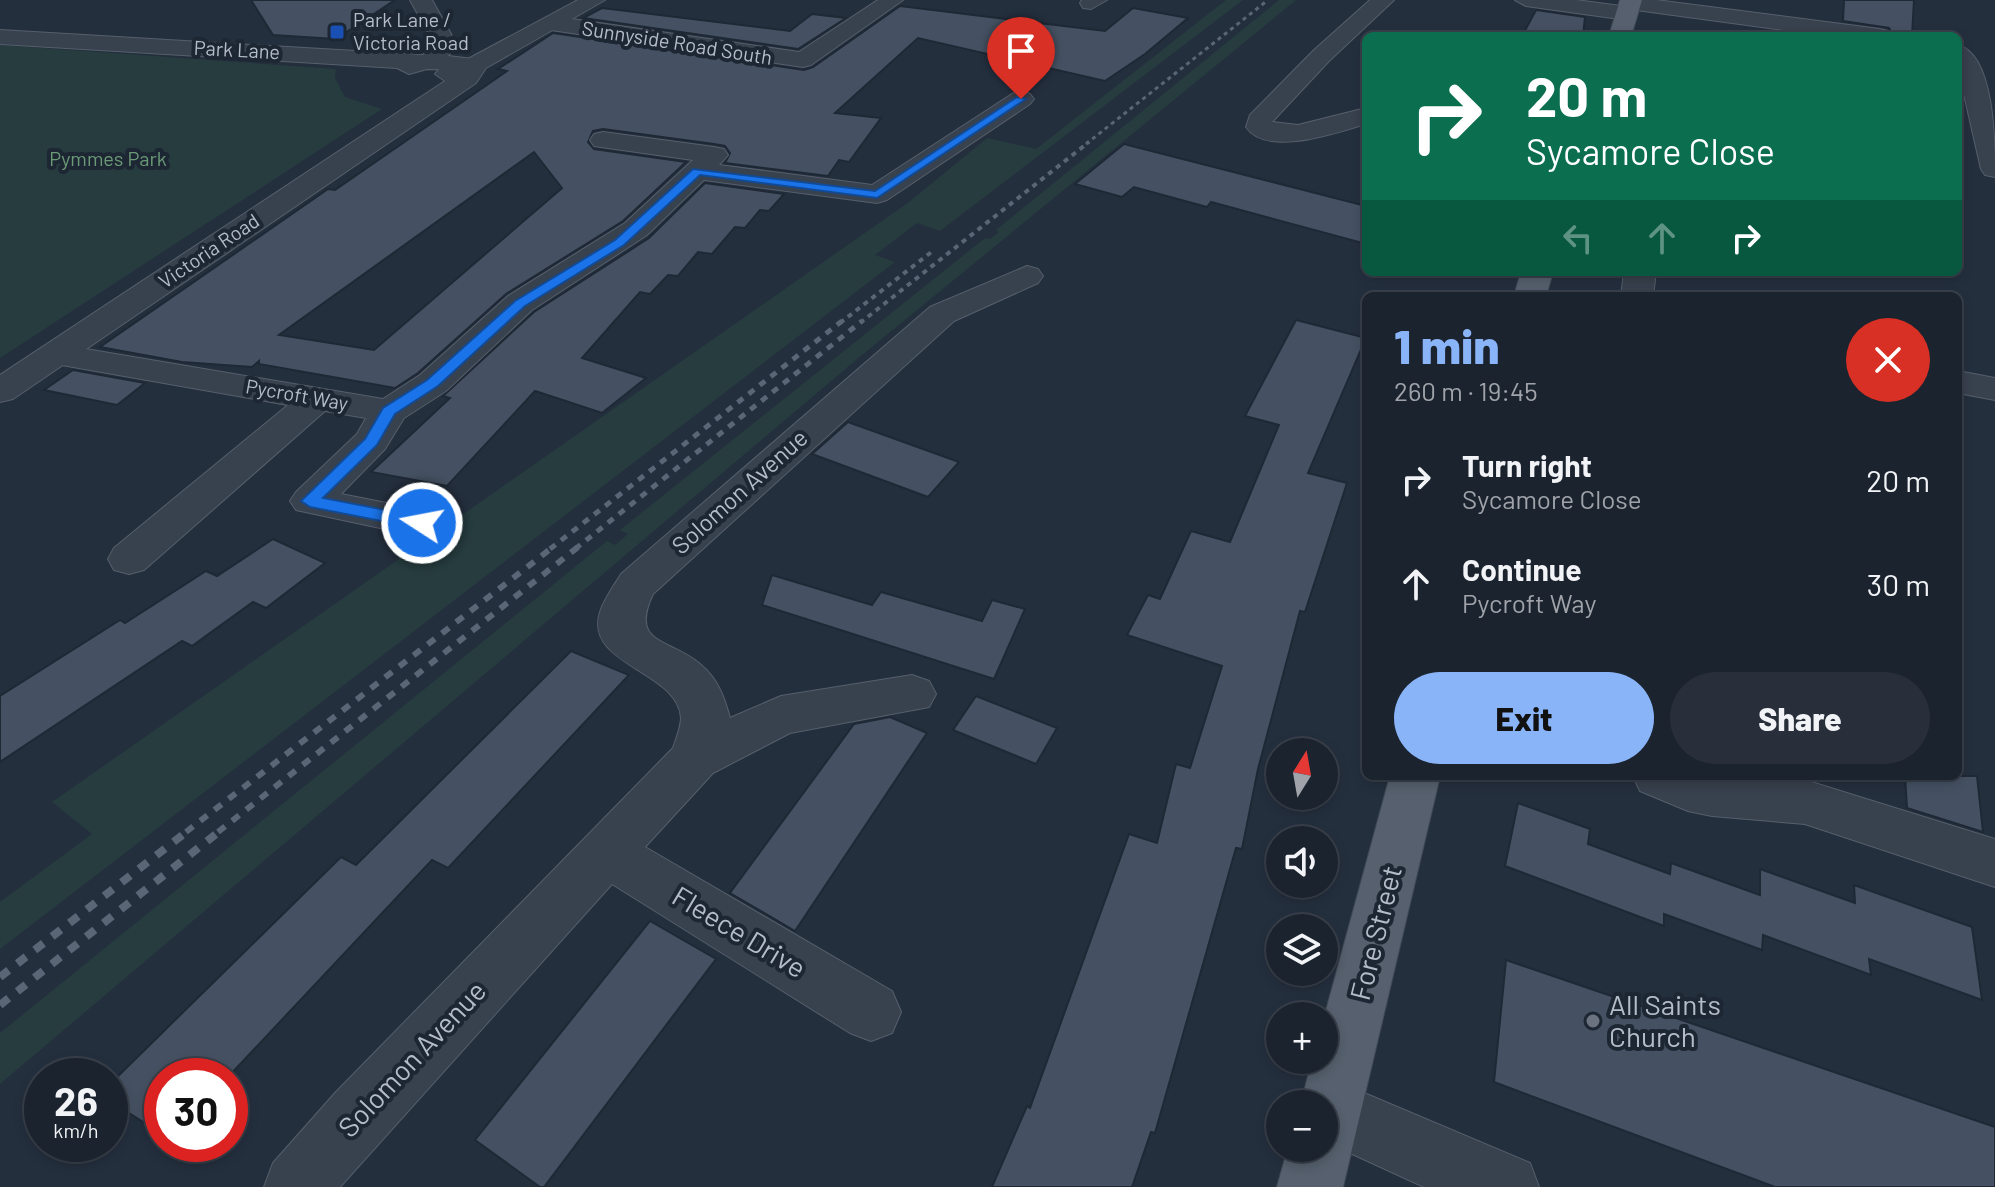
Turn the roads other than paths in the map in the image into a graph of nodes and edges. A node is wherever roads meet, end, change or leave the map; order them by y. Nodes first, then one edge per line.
1 (421, 0) edge
2 (594, 0) edge
3 (892, 0) edge
4 (1383, 0) edge
5 (1526, 0) edge
6 (1629, 6) edge
7 (1707, 13) junction
8 (551, 23) junction
9 (1621, 32) edge
10 (1719, 32) edge
11 (1850, 32) edge
12 (0, 37) edge
13 (1962, 55) edge
14 (430, 61) junction
15 (474, 65) junction
16 (380, 82) dead end
17 (1021, 99) dead end
18 (1362, 117) edge
19 (603, 140) dead end
20 (1995, 169) edge
21 (697, 171) junction
22 (1027, 276) dead end
23 (56, 354) junction
24 (1962, 383) edge
25 (1995, 389) edge
26 (0, 391) edge
27 (317, 399) junction
28 (389, 411) junction
29 (422, 523) dead end
30 (129, 559) dead end
31 (912, 694) dead end
32 (695, 758) junction
33 (1414, 780) edge
34 (1667, 780) edge
35 (606, 852) junction
36 (1995, 863) edge
37 (871, 1012) dead end
38 (1336, 1090) edge
39 (1338, 1135) edge
40 (1317, 1162) edge
41 (297, 1187) edge
42 (1310, 1187) edge
43 (1506, 1187) edge

1 - 14 street
2 - 8 street, Victoria Road
3 - 8 street, Sunnyside Road South
4 - 18 street
5 - 6 street
6 - 7 street
6 - 9 main road
7 - 10 street
7 - 11 street
8 - 15 street, Victoria Road
12 - 14 street, Park Lane
13 - 20 street
14 - 15 street, Park Lane
14 - 16 street
15 - 23 street, Victoria Road
17 - 21 street
19 - 21 street
21 - 28 street
22 - 32 street, Solomon Avenue
23 - 26 street, Victoria Road
23 - 27 street, Pycroft Way
24 - 25 street
27 - 28 street, Pycroft Way
27 - 30 street
28 - 29 street
31 - 32 street, Solomon Avenue
32 - 35 street, Solomon Avenue
33 - 38 main road, Fore Street
34 - 36 street
35 - 37 street, Fleece Drive
35 - 41 street, Solomon Avenue
39 - 43 street
40 - 42 main road, Fore Street

